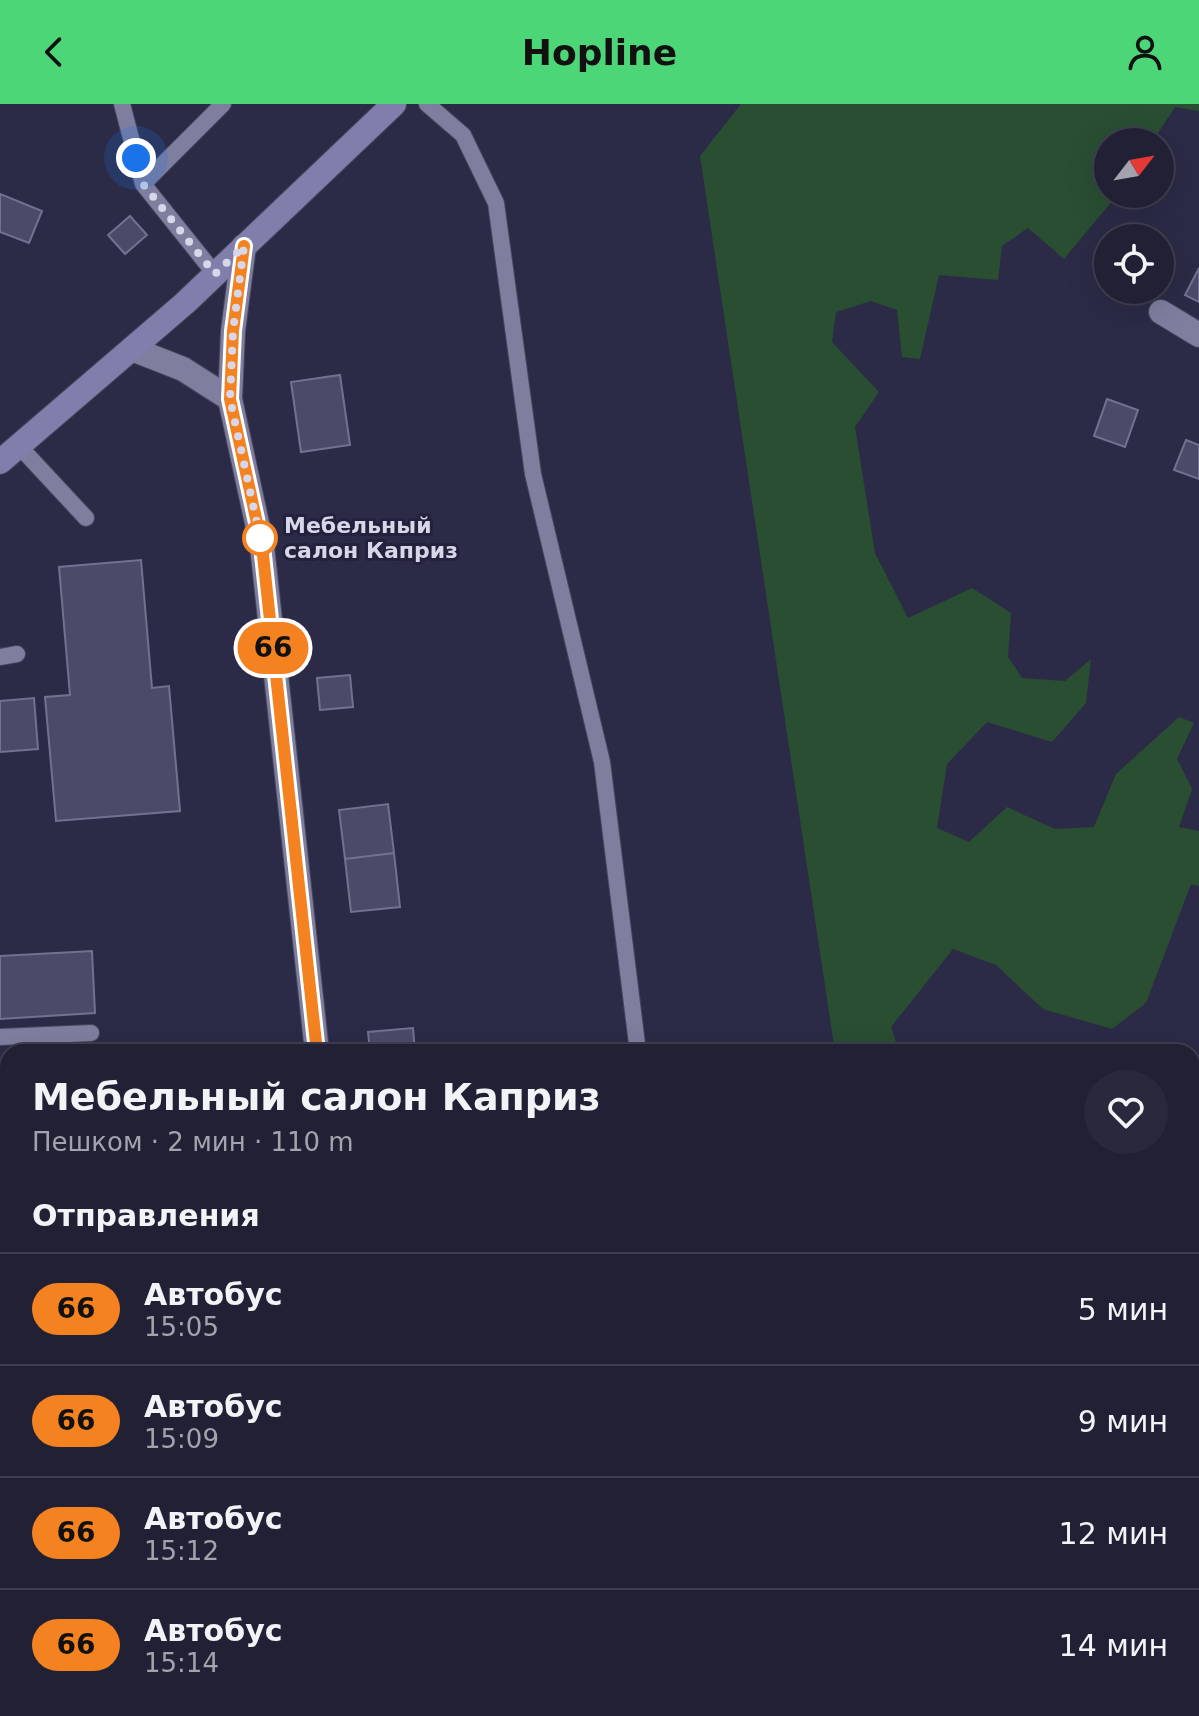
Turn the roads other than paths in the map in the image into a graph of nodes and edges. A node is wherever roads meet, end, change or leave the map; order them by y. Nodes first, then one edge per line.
1 (122, 104) edge
2 (223, 104) edge
3 (394, 104) edge
4 (427, 104) edge
5 (143, 184) junction
6 (244, 246) junction
7 (215, 274) junction
8 (1161, 312) dead end
9 (1199, 335) edge
10 (132, 349) junction
11 (230, 399) junction
12 (19, 446) junction
13 (0, 462) edge
14 (86, 518) dead end
15 (91, 1033) dead end
16 (0, 1037) edge
17 (316, 1044) edge
18 (637, 1044) edge

1 - 5 lane
2 - 5 lane
3 - 6 main road
4 - 18 lane
5 - 7 lane
6 - 7 main road
6 - 11 street
7 - 10 main road
8 - 9 street
10 - 11 street
10 - 12 main road
11 - 17 street
12 - 13 main road
12 - 14 lane
15 - 16 lane

